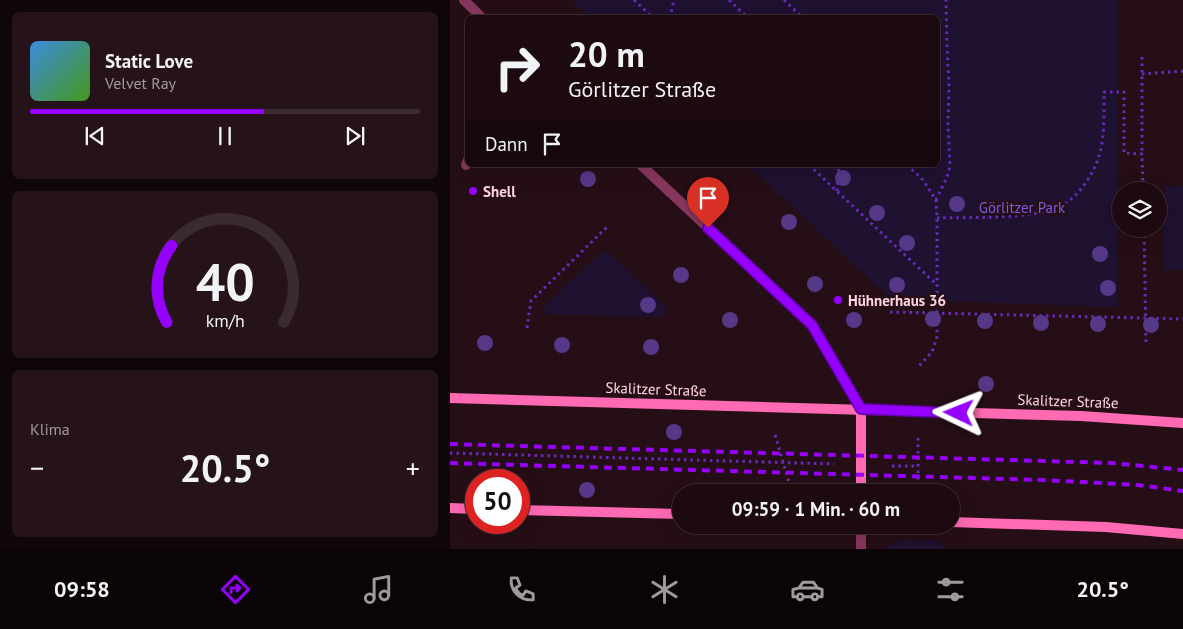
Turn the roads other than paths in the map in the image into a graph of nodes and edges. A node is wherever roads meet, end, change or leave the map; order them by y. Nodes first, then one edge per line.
1 (464, 0) edge
2 (479, 15) edge
3 (643, 167) edge
4 (450, 398) edge
5 (861, 409) junction
6 (1183, 423) edge
7 (861, 484) edge
8 (450, 508) edge
9 (465, 508) edge
10 (530, 510) edge
11 (672, 514) edge
12 (960, 522) edge
13 (861, 534) edge
14 (1183, 534) edge
15 (861, 549) edge

1 - 2 street
3 - 5 street
4 - 5 main road, Skalitzer Straße
5 - 6 main road, Skalitzer Straße
5 - 7 main road
8 - 9 main road
10 - 11 main road
12 - 14 main road
13 - 15 street

